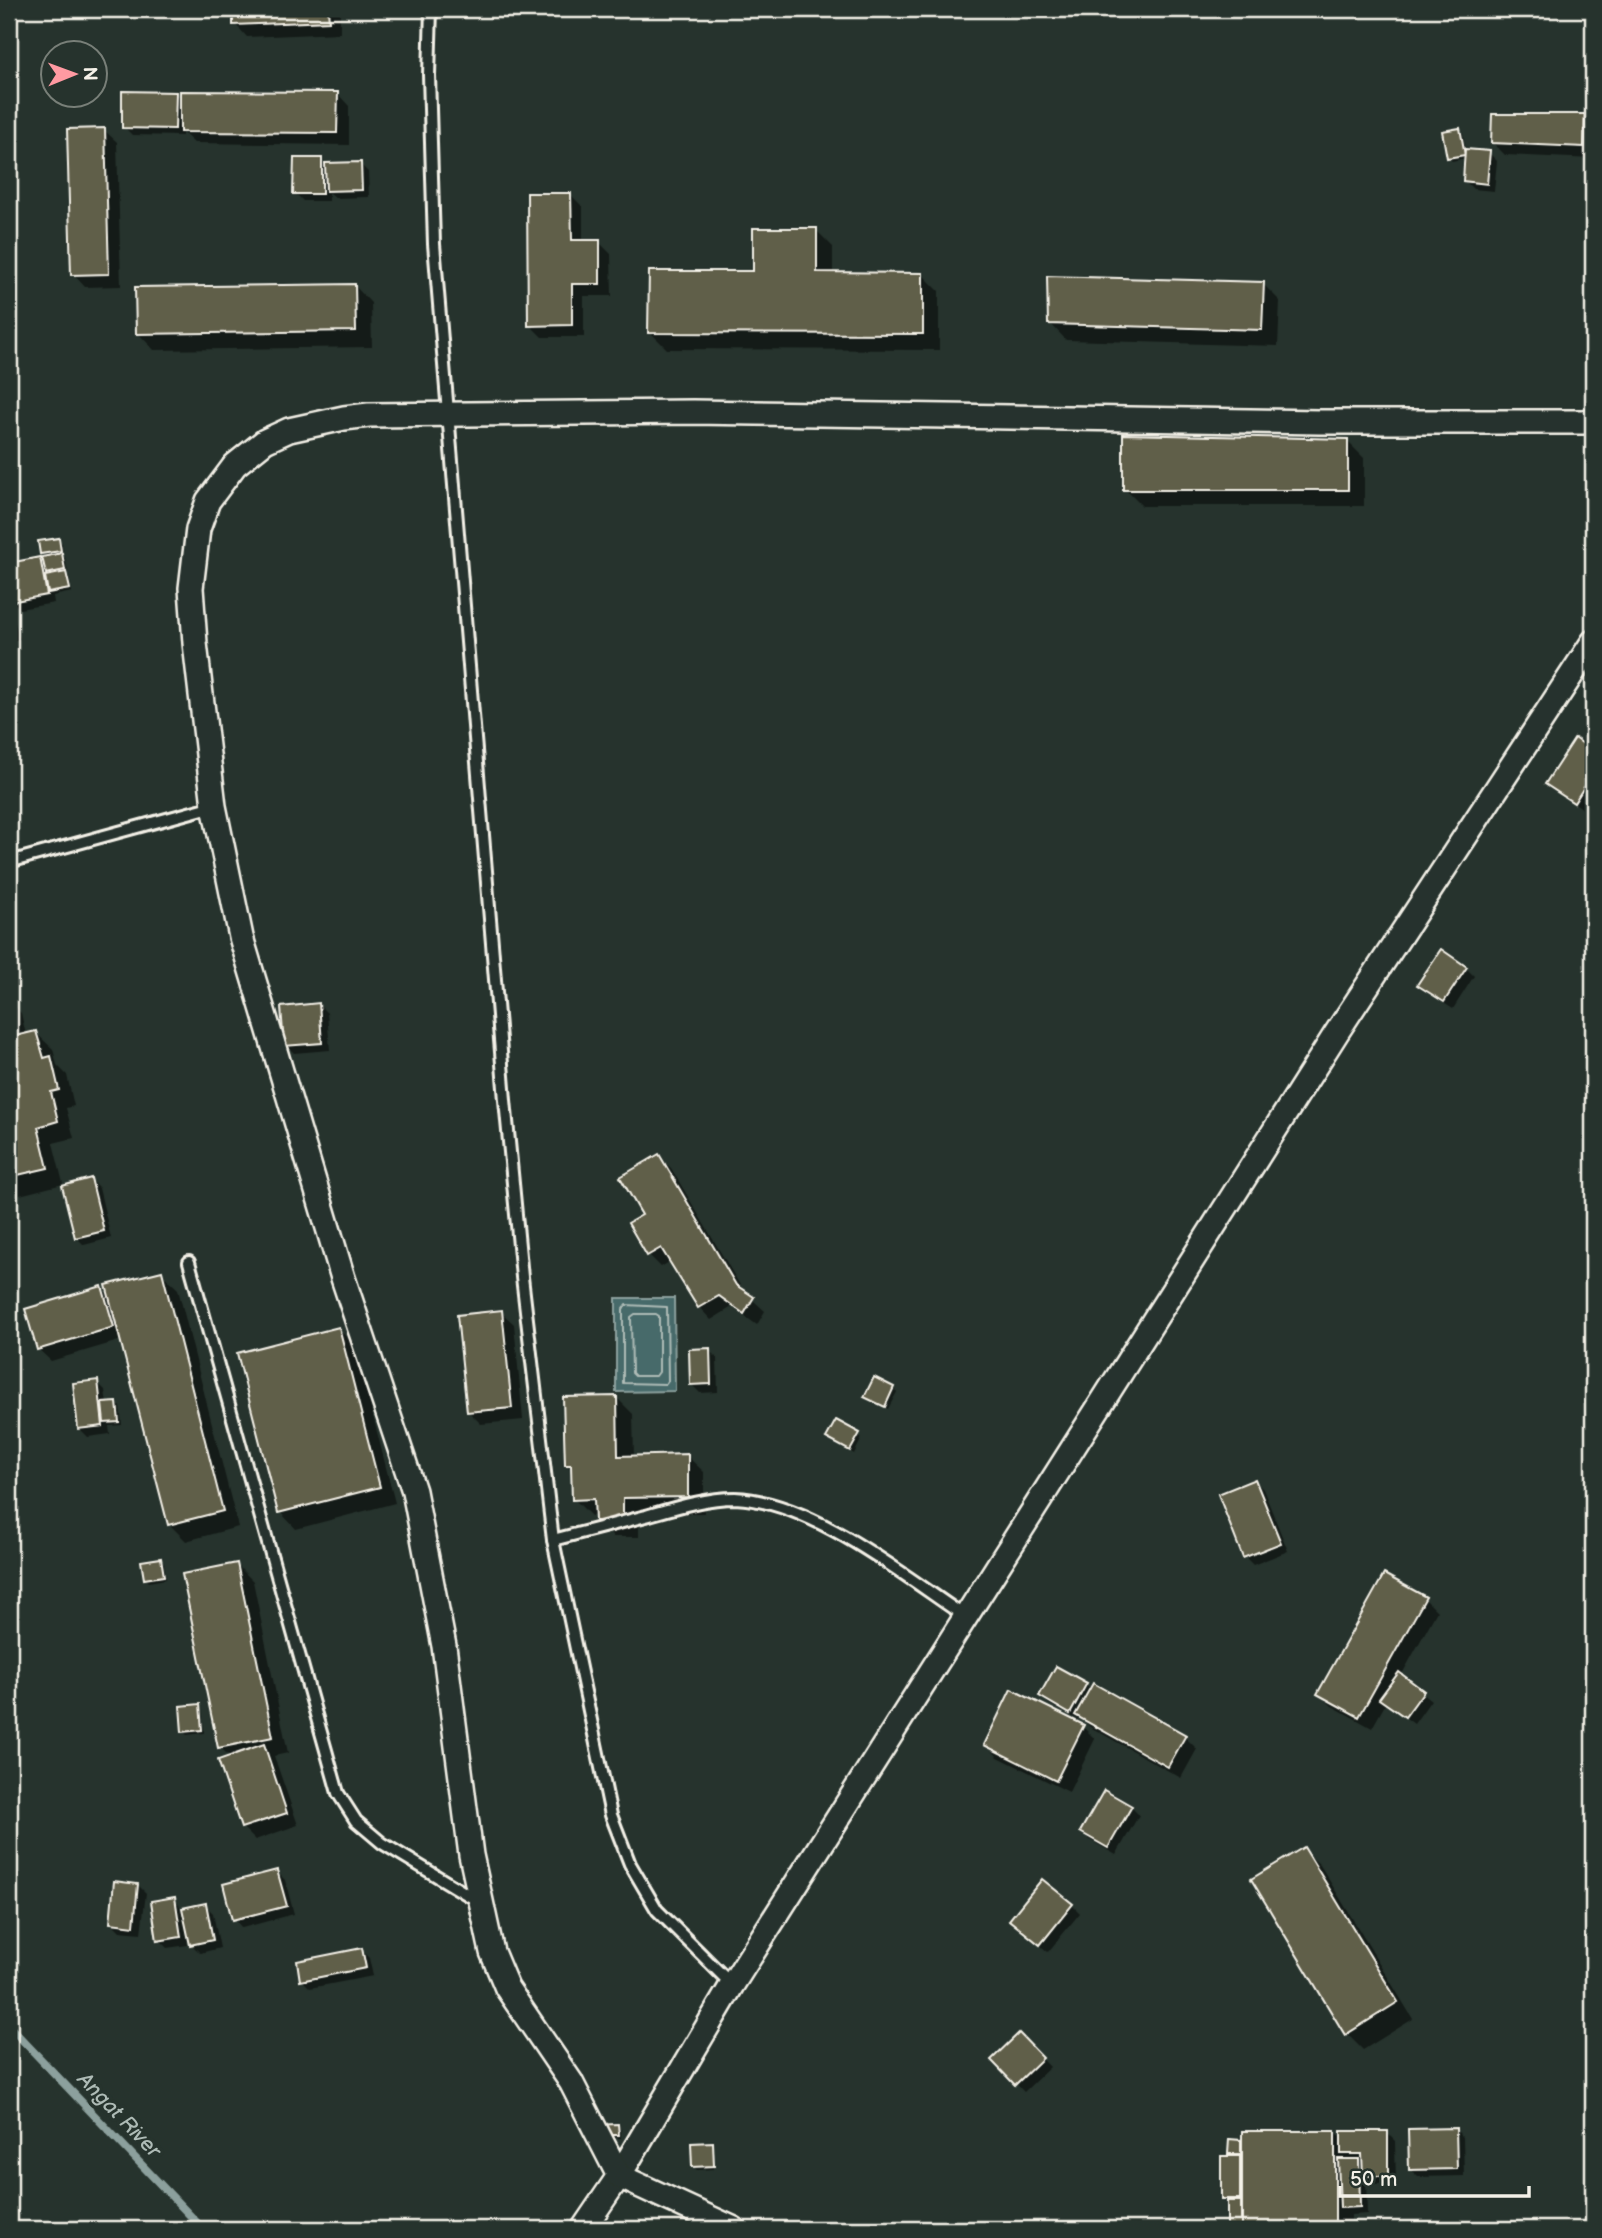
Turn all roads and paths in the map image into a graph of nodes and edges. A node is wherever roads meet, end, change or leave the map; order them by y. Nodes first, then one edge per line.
1 (431, 9) edge
2 (450, 414) junction
3 (1593, 422) edge
4 (1593, 642) edge
5 (214, 806) junction
6 (9, 862) edge
7 (189, 1262) dead end
8 (553, 1540) junction
9 (966, 1617) junction
10 (481, 1903) junction
11 (732, 1985) junction
12 (619, 2176) junction
13 (583, 2229) edge
14 (734, 2229) edge

1 - 2 lane
2 - 3 street
2 - 5 street
2 - 8 lane
4 - 9 street
5 - 6 lane
5 - 10 street
7 - 10 lane
8 - 9 lane
8 - 11 lane
9 - 11 street
10 - 12 street
11 - 12 street
12 - 13 street
12 - 14 street

